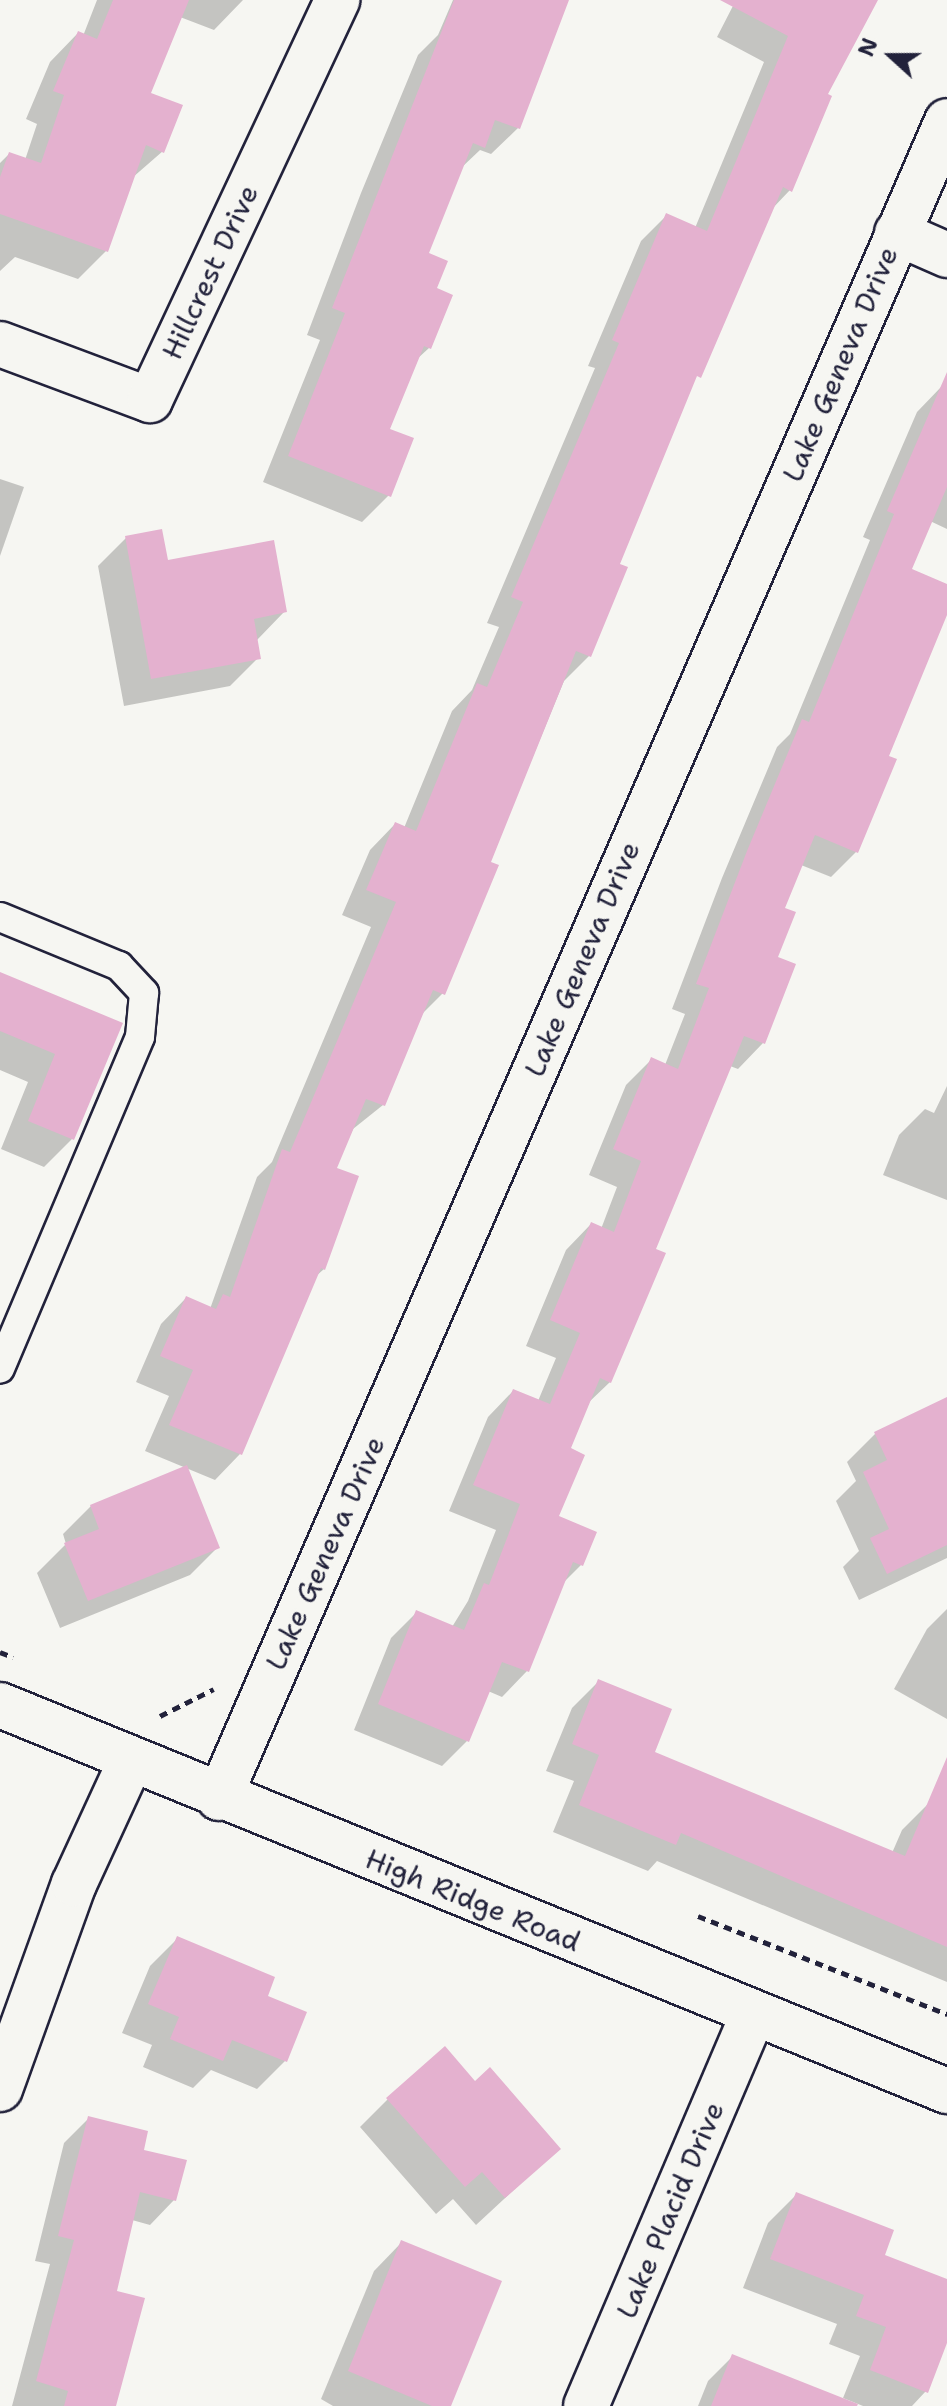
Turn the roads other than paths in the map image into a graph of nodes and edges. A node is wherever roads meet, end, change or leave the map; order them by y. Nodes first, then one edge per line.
1 (337, 0) edge
2 (947, 121) edge
3 (897, 233) junction
4 (947, 255) edge
5 (0, 344) edge
6 (0, 917) edge
7 (0, 1369) edge
8 (0, 1705) edge
9 (131, 1760) junction
10 (219, 1798) junction
11 (753, 2014) junction
12 (0, 2089) edge
13 (947, 2091) edge
14 (586, 2406) edge

1 - 5 street, Hillcrest Drive
2 - 3 street, Lake Geneva Drive
3 - 4 street
3 - 10 street, Lake Geneva Drive
6 - 7 lane
8 - 9 street, High Ridge Road
9 - 10 street, High Ridge Road
9 - 12 street
10 - 11 street, High Ridge Road
11 - 13 street, High Ridge Road
11 - 14 street, Lake Placid Drive

